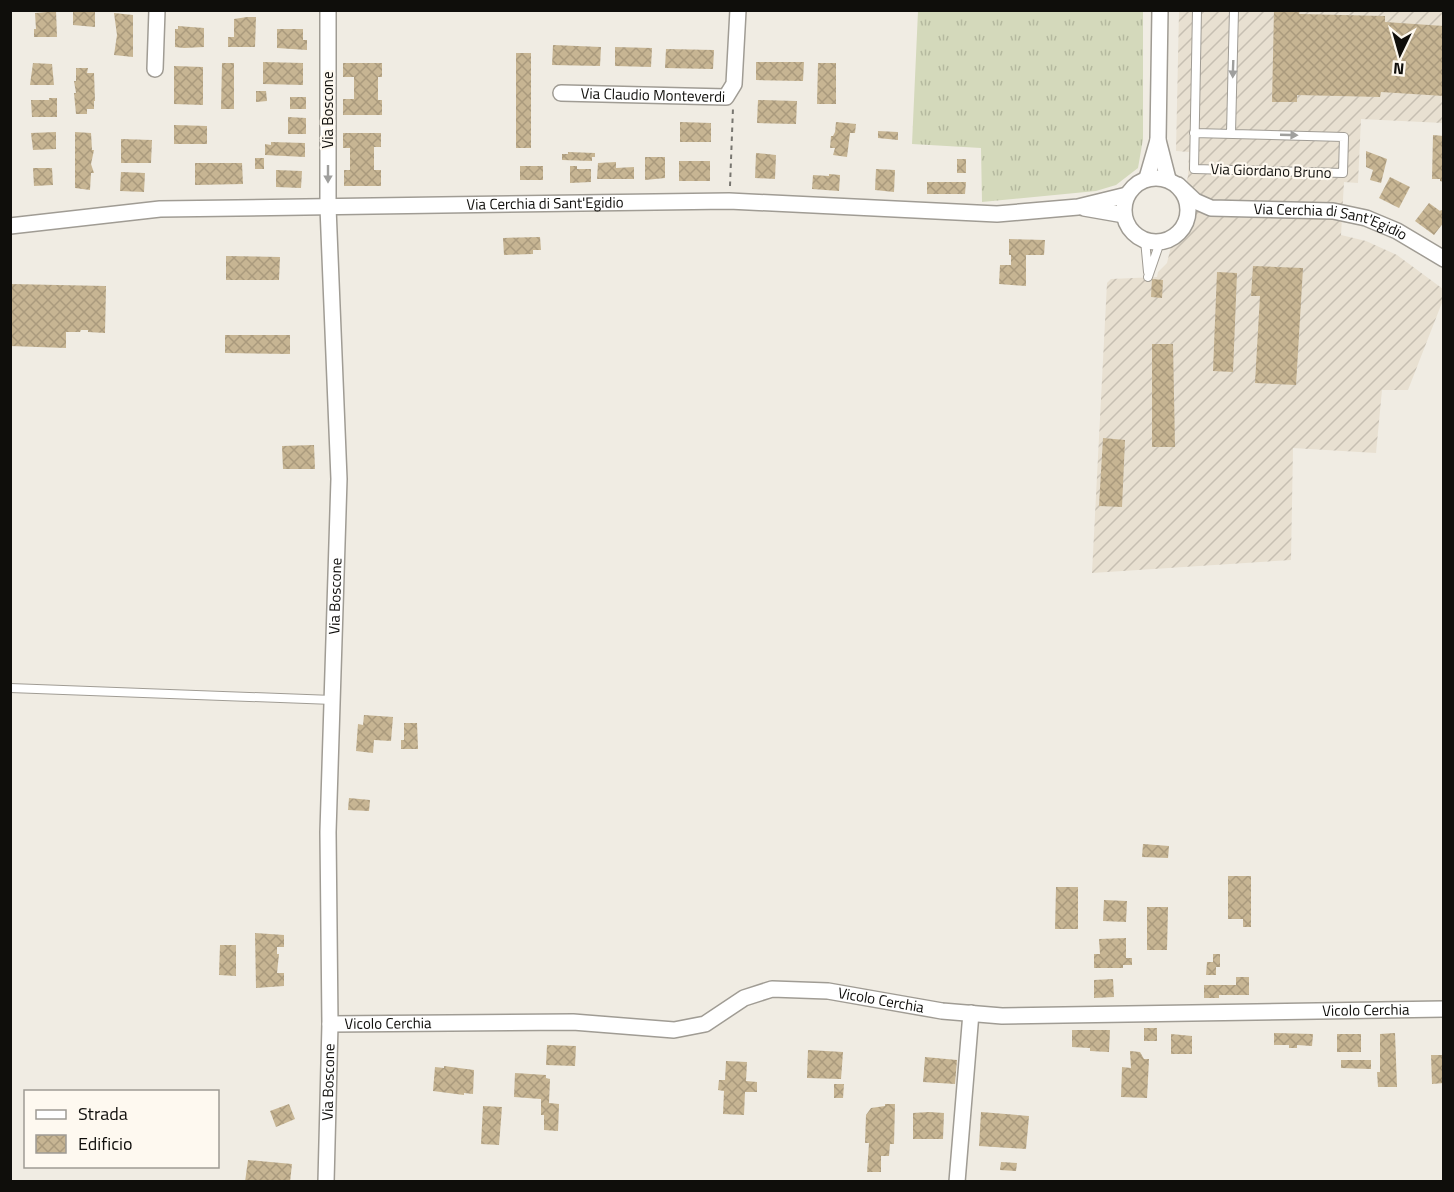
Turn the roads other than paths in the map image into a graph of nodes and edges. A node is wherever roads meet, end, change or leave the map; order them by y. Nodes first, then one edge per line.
1 (157, 10) edge
2 (328, 10) edge
3 (738, 10) edge
4 (1160, 10) edge
5 (1197, 10) edge
6 (1234, 10) edge
7 (155, 69) dead end
8 (561, 93) dead end
9 (1194, 133) junction
10 (1231, 133) junction
11 (1158, 140) junction
12 (1147, 178) junction
13 (1173, 182) junction
14 (1126, 195) junction
15 (328, 207) junction
16 (1078, 207) junction
17 (1211, 208) junction
18 (1124, 215) junction
19 (1186, 223) junction
20 (10, 226) edge
21 (1443, 259) edge
22 (10, 688) edge
23 (333, 700) junction
24 (1443, 1009) edge
25 (971, 1013) junction
26 (330, 1024) junction
27 (326, 1182) edge
28 (957, 1182) edge

1 - 7 street
2 -> 15 street, Via Boscone
3 - 8 street, Via Claudio Monteverdi
4 - 11 street
5 - 9 lane, Via Giordano Bruno
6 -> 10 lane
9 - 10 lane, Via Giordano Bruno
10 -> 9 lane, Via Giordano Bruno
11 - 12 street
11 - 13 street
12 - 13 street
12 - 14 street
13 - 17 street
13 - 19 street
14 - 16 street, Via Cerchia di Sant'Egidio
14 - 18 street
15 - 16 street, Via Cerchia di Sant'Egidio
15 - 20 street, Via Cerchia di Sant'Egidio
15 - 23 street, Via Boscone
16 - 18 street, Via Cerchia di Sant'Egidio
17 - 19 street
17 - 21 street, Via Cerchia di Sant'Egidio
18 - 19 street
22 - 23 lane
23 - 26 street, Via Boscone
24 - 25 street, Vicolo Cerchia
25 - 26 street, Vicolo Cerchia
25 - 28 street
26 - 27 street, Via Boscone

